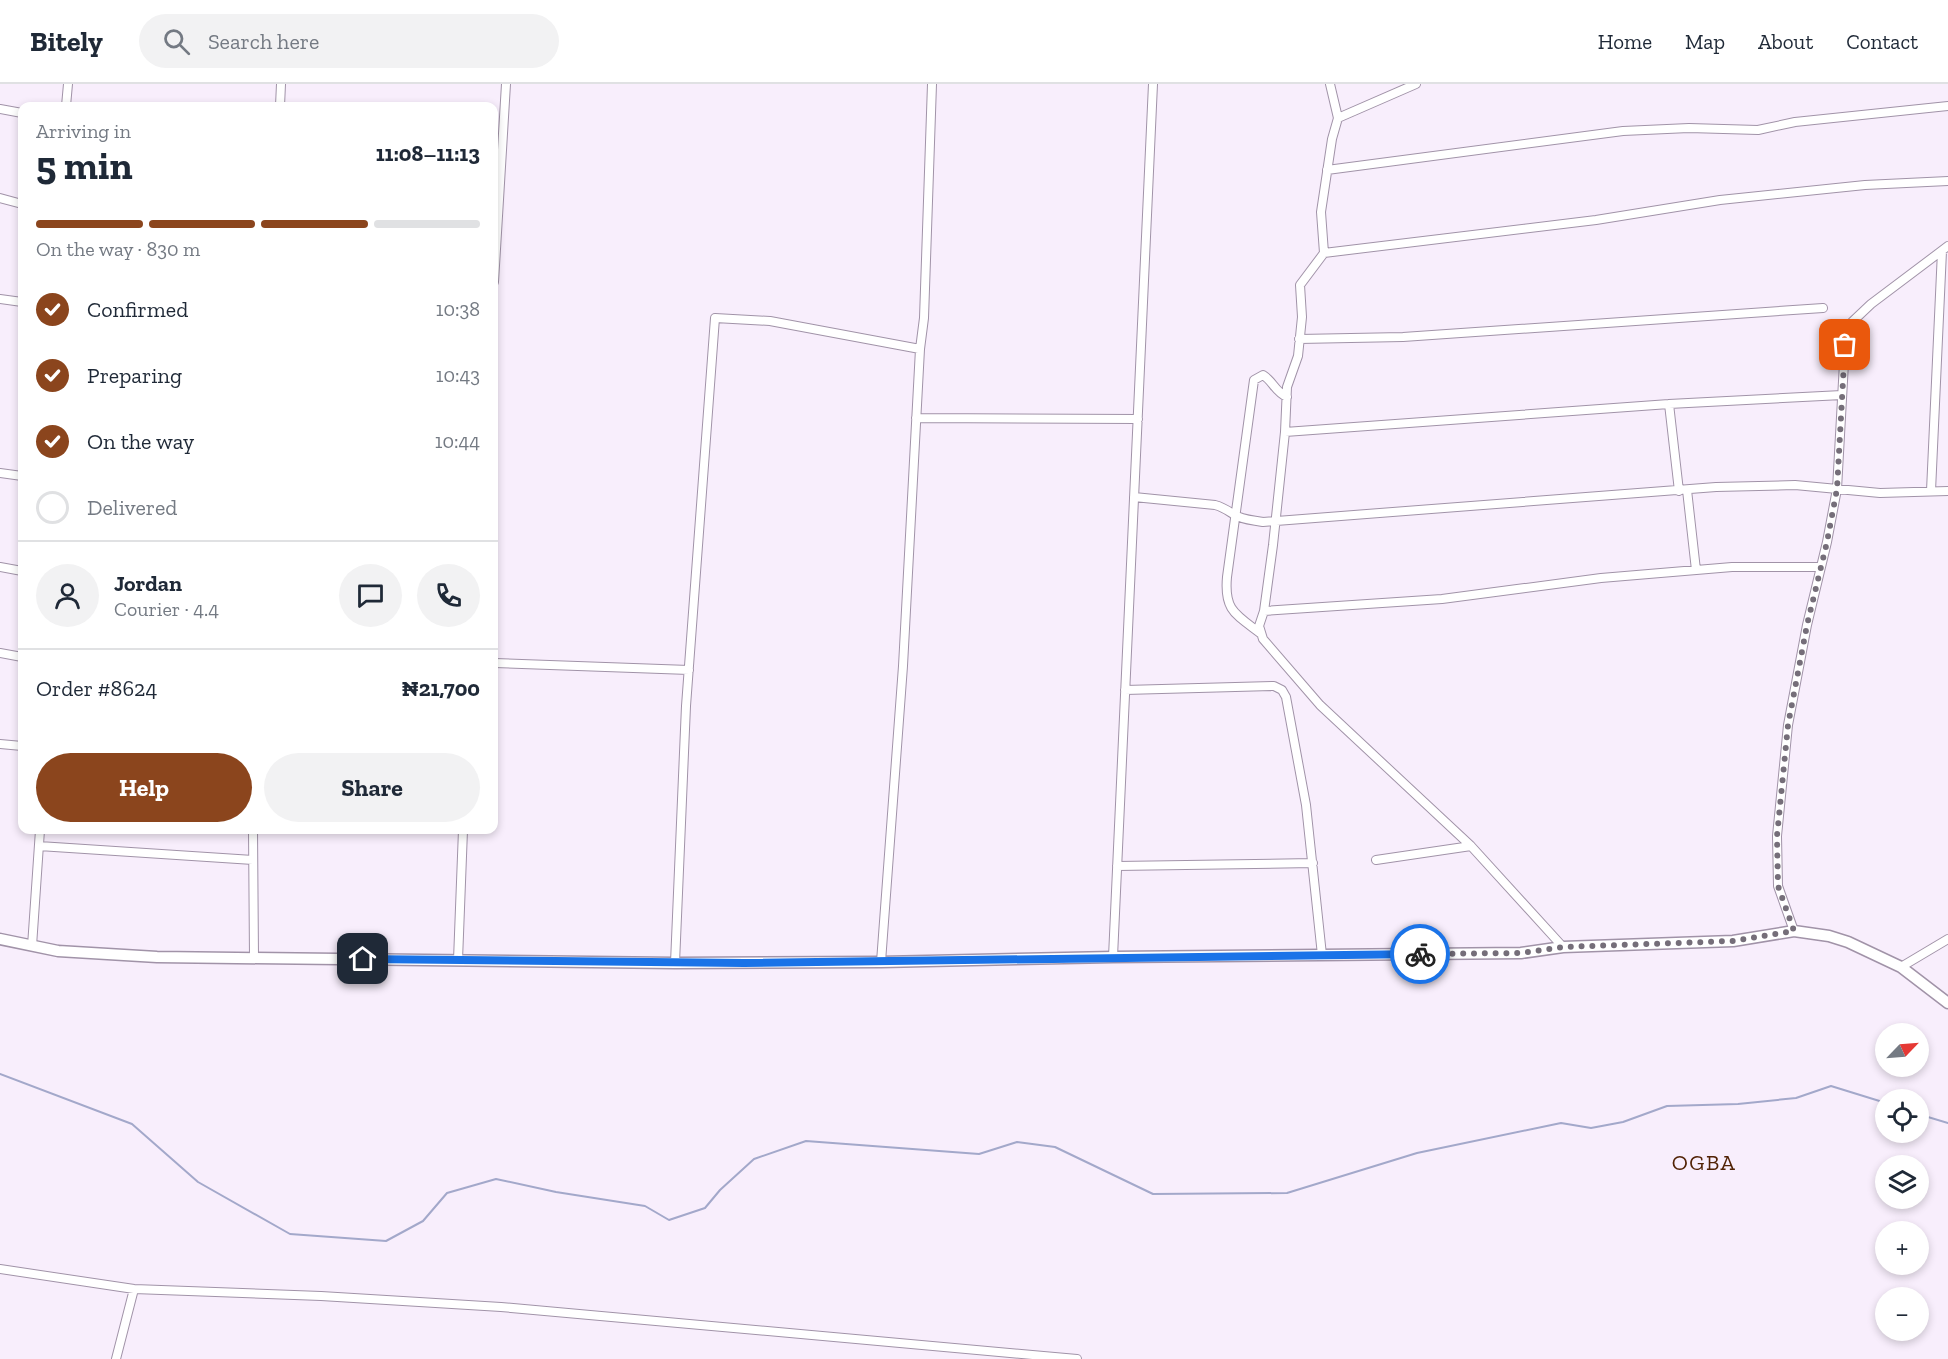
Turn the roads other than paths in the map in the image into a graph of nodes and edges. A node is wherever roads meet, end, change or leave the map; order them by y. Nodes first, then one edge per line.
1 (68, 84) edge
2 (281, 84) edge
3 (506, 84) edge
4 (932, 84) edge
5 (1153, 84) edge
6 (1330, 84) edge
7 (1416, 84) edge
8 (66, 102) edge
9 (280, 102) edge
10 (1948, 106) edge
11 (0, 109) edge
12 (18, 112) edge
13 (1338, 118) junction
14 (498, 134) edge
15 (503, 134) junction
16 (1327, 170) junction
17 (1948, 181) edge
18 (498, 190) edge
19 (0, 198) edge
20 (18, 203) edge
21 (1945, 249) edge
22 (1324, 253) junction
23 (0, 299) edge
24 (18, 301) edge
25 (1823, 308) dead end
26 (1299, 339) junction
27 (920, 349) junction
28 (1842, 395) junction
29 (1287, 397) junction
30 (1669, 404) junction
31 (916, 418) junction
32 (1138, 419) junction
33 (1285, 432) junction
34 (0, 473) edge
35 (18, 475) edge
36 (1837, 489) junction
37 (1683, 490) junction
38 (1948, 491) edge
39 (1931, 492) junction
40 (1134, 497) junction
41 (1234, 515) junction
42 (1275, 520) junction
43 (0, 567) edge
44 (1821, 567) junction
45 (18, 570) edge
46 (1696, 570) junction
47 (1264, 611) junction
48 (1260, 633) junction
49 (0, 653) edge
50 (18, 656) edge
51 (498, 663) edge
52 (689, 670) junction
53 (1125, 690) junction
54 (0, 744) edge
55 (18, 746) edge
56 (40, 834) edge
57 (253, 834) edge
58 (463, 834) edge
59 (39, 846) junction
60 (1471, 846) junction
61 (253, 860) junction
62 (1376, 860) dead end
63 (1313, 863) junction
64 (1117, 867) junction
65 (1794, 931) junction
66 (0, 939) edge
67 (1948, 939) edge
68 (32, 946) junction
69 (1563, 947) junction
70 (1322, 955) junction
71 (1113, 957) junction
72 (254, 958) junction
73 (458, 960) junction
74 (881, 962) junction
75 (675, 963) junction
76 (1901, 968) junction
77 (1948, 1003) edge
78 (0, 1269) edge
79 (134, 1289) junction
80 (116, 1359) edge
81 (1077, 1359) edge

1 - 8 street
2 - 9 street
3 - 15 street
4 - 27 street
5 - 32 street
6 - 13 street
7 - 13 street
10 - 16 street
11 - 12 street
13 - 16 street
14 - 15 street
15 - 18 street
16 - 22 street
17 - 22 street
19 - 20 street
21 - 28 street
21 - 39 street
22 - 26 street
23 - 24 street
25 - 26 street
26 - 29 street
27 - 31 street
27 - 52 street
28 - 30 street
28 - 36 street
29 - 33 street
29 - 41 street
30 - 33 street
30 - 37 street
31 - 32 street
31 - 74 street
32 - 40 street
33 - 42 street
34 - 35 street
36 - 37 street
36 - 39 street
36 - 44 street
37 - 42 street
37 - 46 street
38 - 39 street
40 - 41 street
40 - 53 street
41 - 42 street
41 - 48 street
42 - 47 street
43 - 45 street
44 - 46 street
44 - 65 street
46 - 47 street
47 - 48 street
48 - 60 street
49 - 50 street
51 - 52 street
52 - 75 street
53 - 63 street
53 - 64 street
54 - 55 street
56 - 59 street
57 - 61 street
58 - 73 street
59 - 61 street
59 - 68 street
60 - 62 street
60 - 69 street
61 - 72 street
63 - 64 street
63 - 70 street
64 - 71 street
65 - 69 street
65 - 76 street
66 - 68 street
67 - 76 street
68 - 72 street
69 - 70 street
70 - 71 street
71 - 74 street
72 - 73 street
73 - 75 street
74 - 75 street
76 - 77 street
78 - 79 street
79 - 80 street
79 - 81 street

